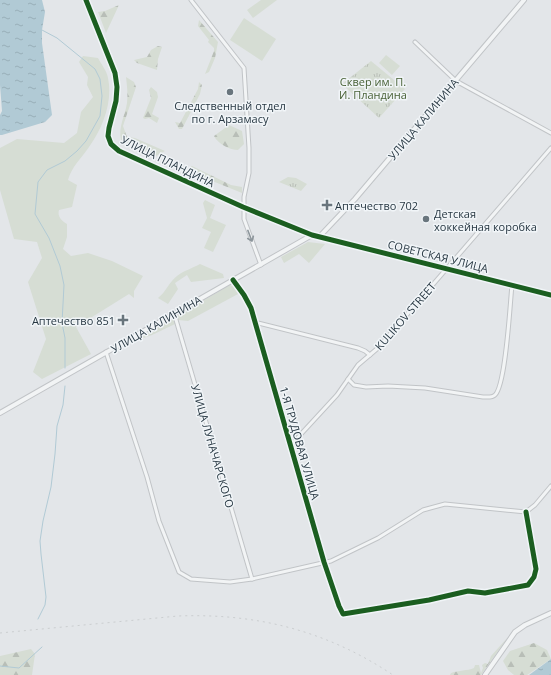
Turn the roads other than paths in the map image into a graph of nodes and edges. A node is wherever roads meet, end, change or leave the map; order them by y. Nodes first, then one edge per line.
1 (86, 0) edge
2 (191, 0) edge
3 (524, 0) edge
4 (415, 42) dead end
5 (456, 81) junction
6 (551, 133) edge
7 (551, 148) edge
8 (243, 207) junction
9 (312, 235) junction
10 (320, 236) junction
11 (261, 265) junction
12 (447, 268) junction
13 (233, 280) junction
14 (512, 285) junction
15 (551, 295) edge
16 (174, 313) junction
17 (254, 322) junction
18 (106, 352) junction
19 (370, 355) junction
20 (348, 379) junction
21 (0, 413) edge
22 (290, 446) junction
23 (551, 486) edge
24 (526, 512) junction
25 (324, 562) junction
26 (252, 579) junction
27 (551, 613) edge
28 (485, 675) edge

1 - 8 street, УЛИЦА ПЛАНДИНА
2 - 8 street
3 - 5 street, УЛИЦА КАЛИНИНА
4 - 5 street
5 - 6 street
5 - 10 street, УЛИЦА КАЛИНИНА
7 - 12 street, KULIKOV STREET
8 - 9 street, УЛИЦА ПЛАНДИНА
8 -> 11 street
9 - 10 street, СОВЕТСКАЯ УЛИЦА
9 - 11 street, УЛИЦА КАЛИНИНА
10 - 12 street, СОВЕТСКАЯ УЛИЦА
11 - 13 street, УЛИЦА КАЛИНИНА
12 - 14 street, СОВЕТСКАЯ УЛИЦА
12 - 19 street, KULIKOV STREET
13 - 16 street, УЛИЦА КАЛИНИНА
13 - 17 street, 1-Я ТРУДОВАЯ УЛИЦА
14 - 15 street, СОВЕТСКАЯ УЛИЦА
14 - 20 street
16 - 18 street, УЛИЦА КАЛИНИНА
16 - 26 street, УЛИЦА ЛУНАЧАРСКОГО
17 - 19 street
17 - 22 street, 1-Я ТРУДОВАЯ УЛИЦА
18 - 21 street, УЛИЦА КАЛИНИНА
18 - 26 street
19 - 20 street, KULIKOV STREET
20 - 22 street, KULIKOV STREET
22 - 25 street, 1-Я ТРУДОВАЯ УЛИЦА
23 - 24 street
24 - 25 street
24 - 25 street, 1-Я ТРУДОВАЯ УЛИЦА
25 - 26 street
27 - 28 street

